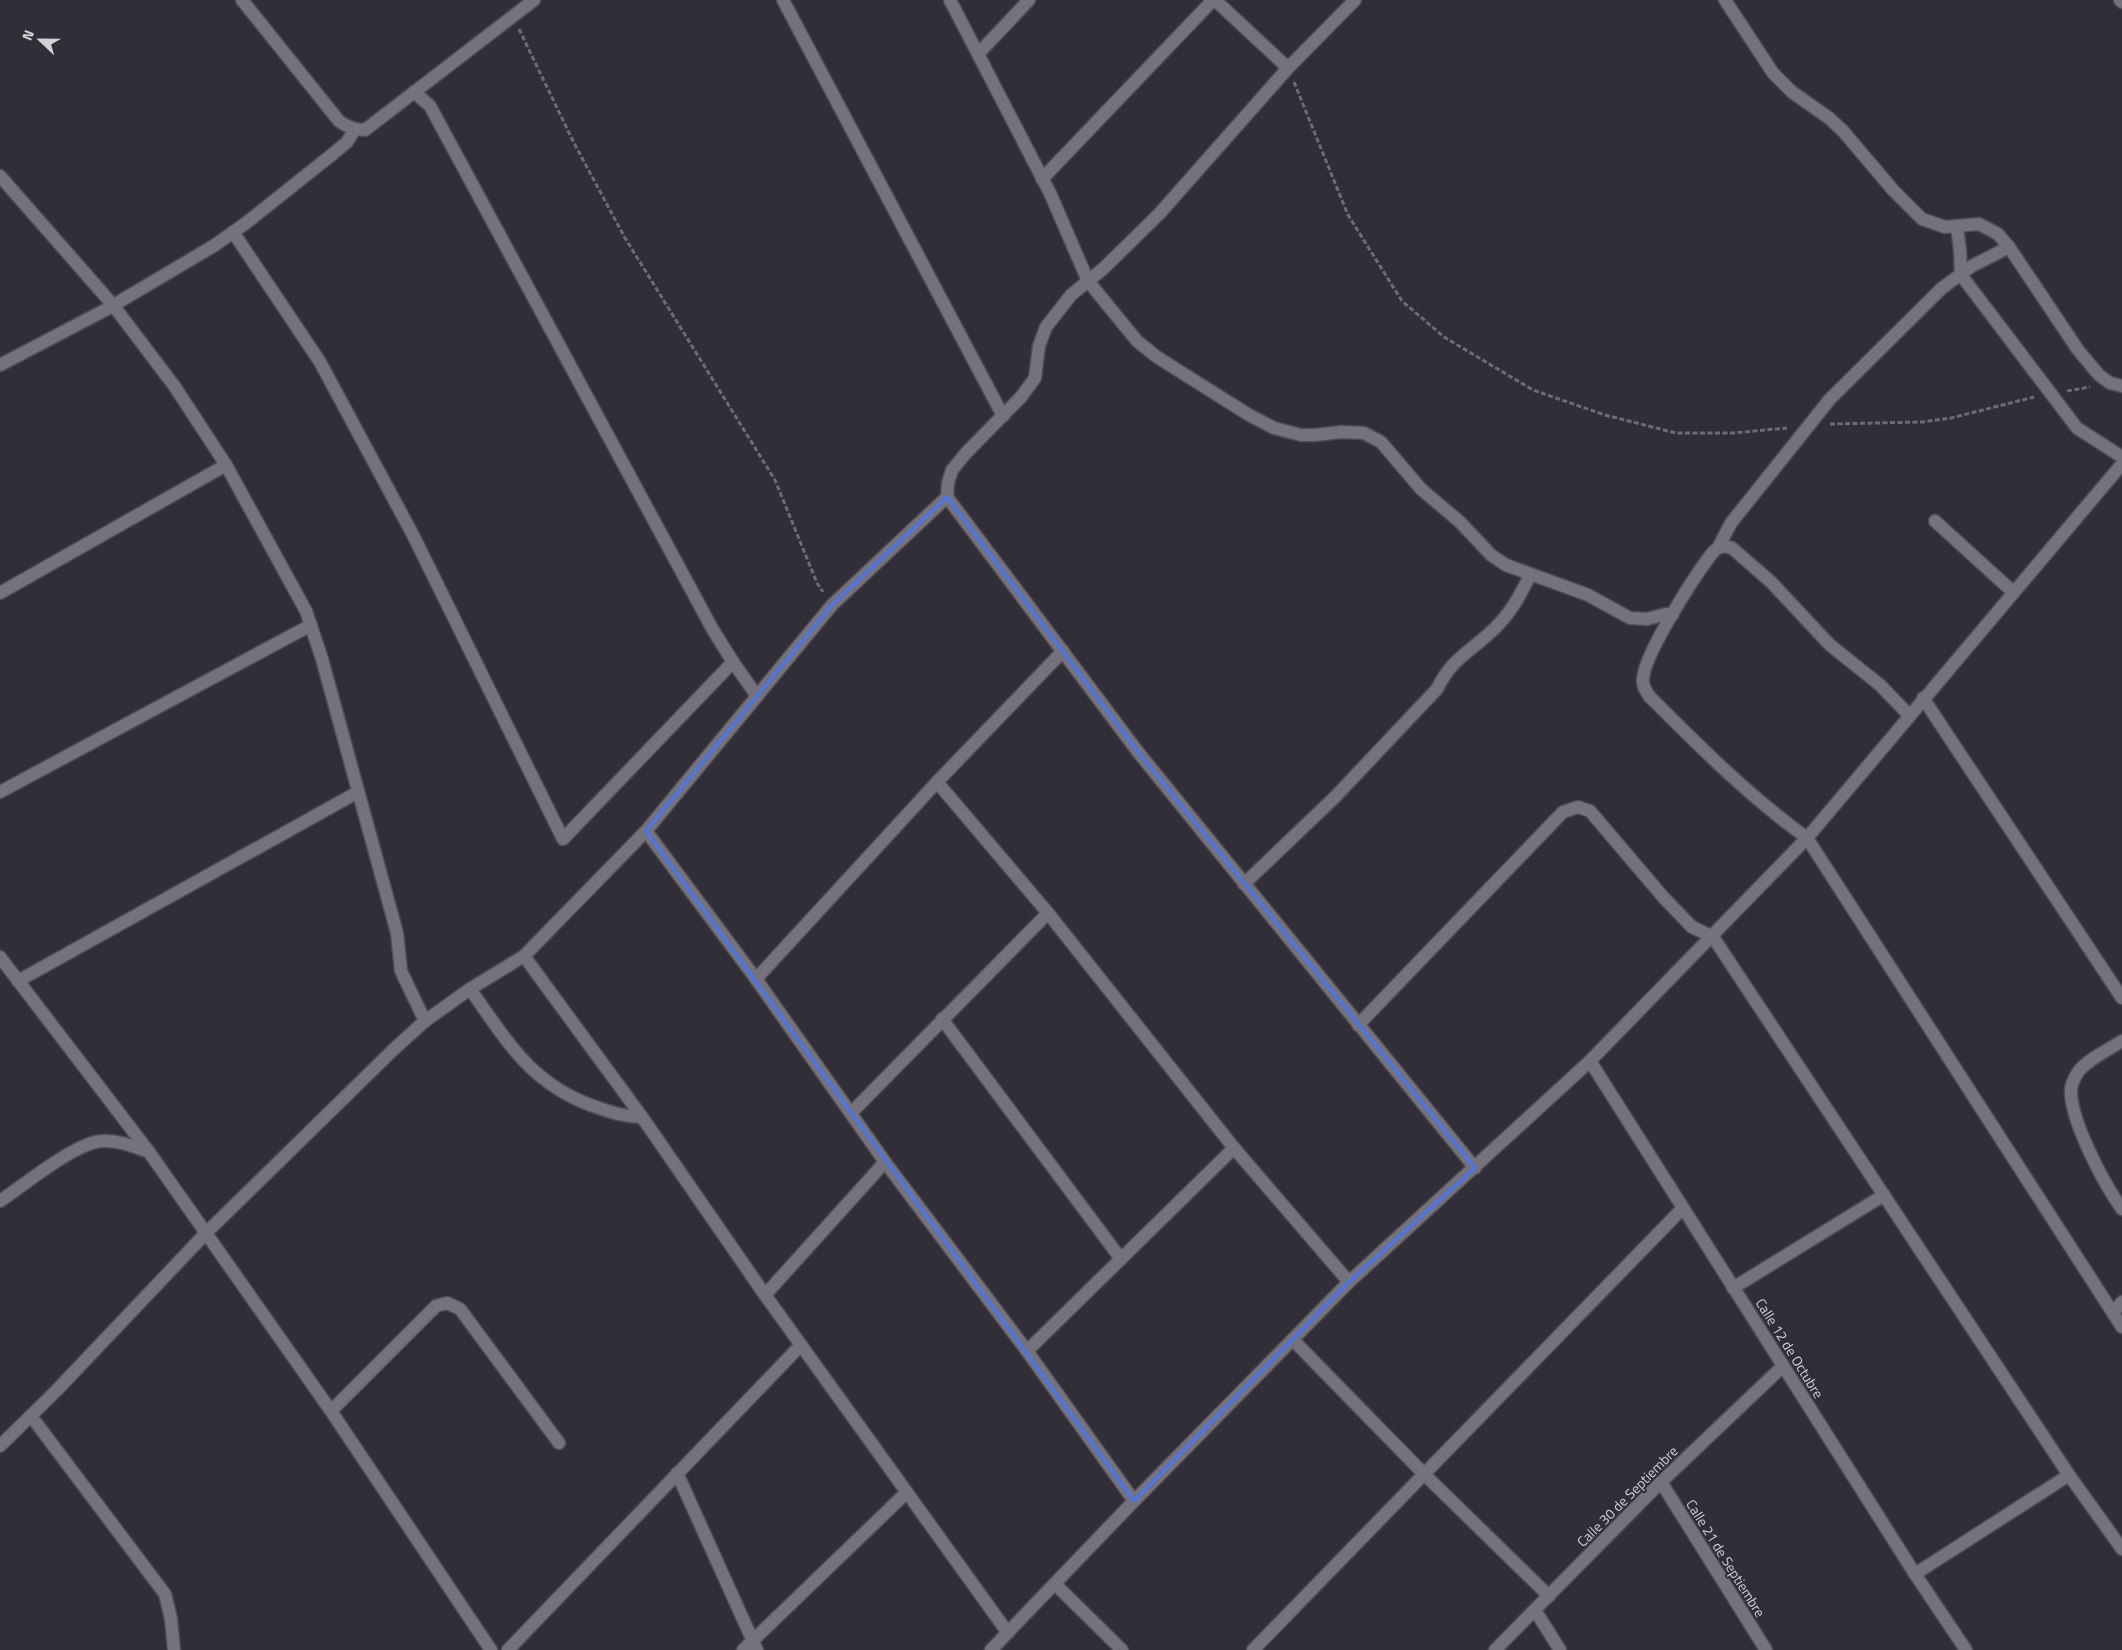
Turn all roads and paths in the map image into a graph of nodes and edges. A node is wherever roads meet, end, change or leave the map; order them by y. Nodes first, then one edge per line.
1 (242, 0) edge
2 (534, 0) edge
3 (783, 0) edge
4 (950, 0) edge
5 (1029, 0) edge
6 (1214, 0) edge
7 (1355, 0) edge
8 (1725, 0) edge
9 (515, 15) junction
10 (978, 54) junction
11 (1288, 68) junction
12 (414, 92) junction
13 (355, 129) junction
14 (0, 176) edge
15 (1042, 179) junction
16 (1957, 227) junction
17 (233, 232) junction
18 (2009, 247) junction
19 (1961, 274) junction
20 (1088, 281) junction
21 (113, 306) junction
22 (0, 365) edge
23 (2116, 384) edge
24 (2051, 393) junction
25 (1003, 416) junction
26 (1809, 426) junction
27 (2122, 457) edge
28 (2122, 464) edge
29 (226, 465) junction
30 (947, 497) junction
31 (1935, 521) dead end
32 (1718, 548) junction
33 (1530, 576) junction
34 (2013, 592) junction
35 (0, 593) edge
36 (832, 605) junction
37 (1673, 614) junction
38 (311, 625) junction
39 (1063, 651) junction
40 (732, 662) junction
41 (757, 696) junction
42 (1924, 698) junction
43 (1909, 715) junction
44 (937, 782) junction
45 (0, 792) edge
46 (358, 792) junction
47 (646, 832) junction
48 (1807, 838) junction
49 (1244, 884) junction
50 (1048, 914) junction
51 (1713, 936) junction
52 (524, 956) junction
53 (0, 957) edge
54 (756, 978) junction
55 (18, 981) junction
56 (470, 989) junction
57 (2122, 998) edge
58 (942, 1019) junction
59 (425, 1021) junction
60 (1358, 1025) junction
61 (2122, 1041) edge
62 (1590, 1061) junction
63 (851, 1113) junction
64 (642, 1117) junction
65 (1234, 1148) junction
66 (149, 1152) junction
67 (885, 1162) junction
68 (1475, 1168) junction
69 (1884, 1196) junction
70 (0, 1201) edge
71 (1682, 1209) junction
72 (2122, 1209) edge
73 (206, 1234) junction
74 (1121, 1259) junction
75 (1349, 1282) junction
76 (1734, 1288) junction
77 (765, 1295) junction
78 (2122, 1302) edge
79 (2113, 1313) junction
80 (2122, 1327) edge
81 (1293, 1340) junction
82 (801, 1345) junction
83 (1027, 1351) junction
84 (1783, 1366) junction
85 (331, 1411) junction
86 (31, 1416) junction
87 (559, 1443) dead end
88 (0, 1446) edge
89 (678, 1473) junction
90 (1425, 1475) junction
91 (2069, 1476) junction
92 (1661, 1482) junction
93 (906, 1492) junction
94 (1134, 1501) junction
95 (2122, 1549) edge
96 (1915, 1574) junction
97 (1055, 1584) junction
98 (1549, 1596) junction
99 (1535, 1610) junction
100 (1008, 1633) junction
101 (755, 1645) edge
102 (174, 1650) edge
103 (491, 1650) edge
104 (508, 1650) edge
105 (743, 1650) edge
106 (992, 1650) edge
107 (1122, 1650) edge
108 (1253, 1650) edge
109 (1495, 1650) edge
110 (1560, 1650) edge
111 (1766, 1650) edge
112 (1966, 1650) edge

1 - 13 street
2 - 9 street
3 - 25 street
4 - 10 street
5 - 10 street
6 - 11 street
6 - 15 street
7 - 11 street
8 - 16 street
9 - 12 street
9 - 36 path
10 - 15 street
11 - 20 street
11 - 26 path
12 - 13 street
12 - 40 street
13 - 17 street
14 - 21 street
15 - 20 street
16 - 18 street
16 - 19 street
17 - 21 street
17 - 40 street
18 - 19 street
18 - 23 street
19 - 24 street
19 - 26 street
20 - 25 street
20 - 33 street
21 - 22 street
21 - 29 street
23 - 24 path
24 - 26 path
24 - 27 street
25 - 30 street
26 - 32 street
28 - 34 street
29 - 35 street
29 - 38 street
30 - 36 street
30 - 39 street
31 - 34 street
32 - 37 street
32 - 43 street
33 - 37 street
33 - 49 street
34 - 42 street
36 - 41 street
37 - 48 street
38 - 45 street
38 - 46 street
39 - 44 street
39 - 49 street
40 - 41 street
41 - 47 street
42 - 43 street
42 - 57 street
43 - 48 street
44 - 50 street
44 - 54 street
46 - 55 street
46 - 59 street
47 - 52 street
47 - 54 street
48 - 51 street
48 - 79 street
49 - 60 street
50 - 58 street
50 - 65 street
51 - 60 street
51 - 62 street
51 - 69 street
52 - 56 street
52 - 64 street
53 - 55 street
54 - 63 street
55 - 66 street
56 - 59 street
56 - 64 street
58 - 63 street
58 - 74 street
59 - 73 street
60 - 68 street
61 - 72 street
62 - 68 street
62 - 71 street, Calle 12 de Octubre
63 - 67 street
64 - 77 street
65 - 74 street
65 - 75 street
66 - 70 street
66 - 73 street
67 - 77 street
67 - 83 street
68 - 75 street
69 - 76 street
69 - 91 street
71 - 76 street, Calle 12 de Octubre
71 - 90 street
73 - 85 street
73 - 86 street
74 - 83 street
75 - 81 street
76 - 84 street, Calle 12 de Octubre
77 - 82 street
78 - 79 street
79 - 80 street
81 - 90 street
81 - 94 street
82 - 89 street
82 - 93 street
83 - 94 street
84 - 92 street, Calle 30 de Septiembre
84 - 96 street, Calle 12 de Octubre
85 - 87 street
85 - 103 street
86 - 88 street
86 - 102 street
89 - 101 street
89 - 104 street
90 - 98 street
90 - 108 street
91 - 95 street
91 - 96 street
92 - 98 street, Calle 30 de Septiembre
92 - 111 street, Calle 21 de Septiembre
93 - 100 street
93 - 101 street
94 - 97 street
96 - 112 street, Calle 12 de Octubre
97 - 100 street
97 - 107 street
98 - 99 street, Calle 30 de Septiembre
99 - 109 street, Calle 30 de Septiembre
99 - 110 street
100 - 106 street
101 - 105 street

